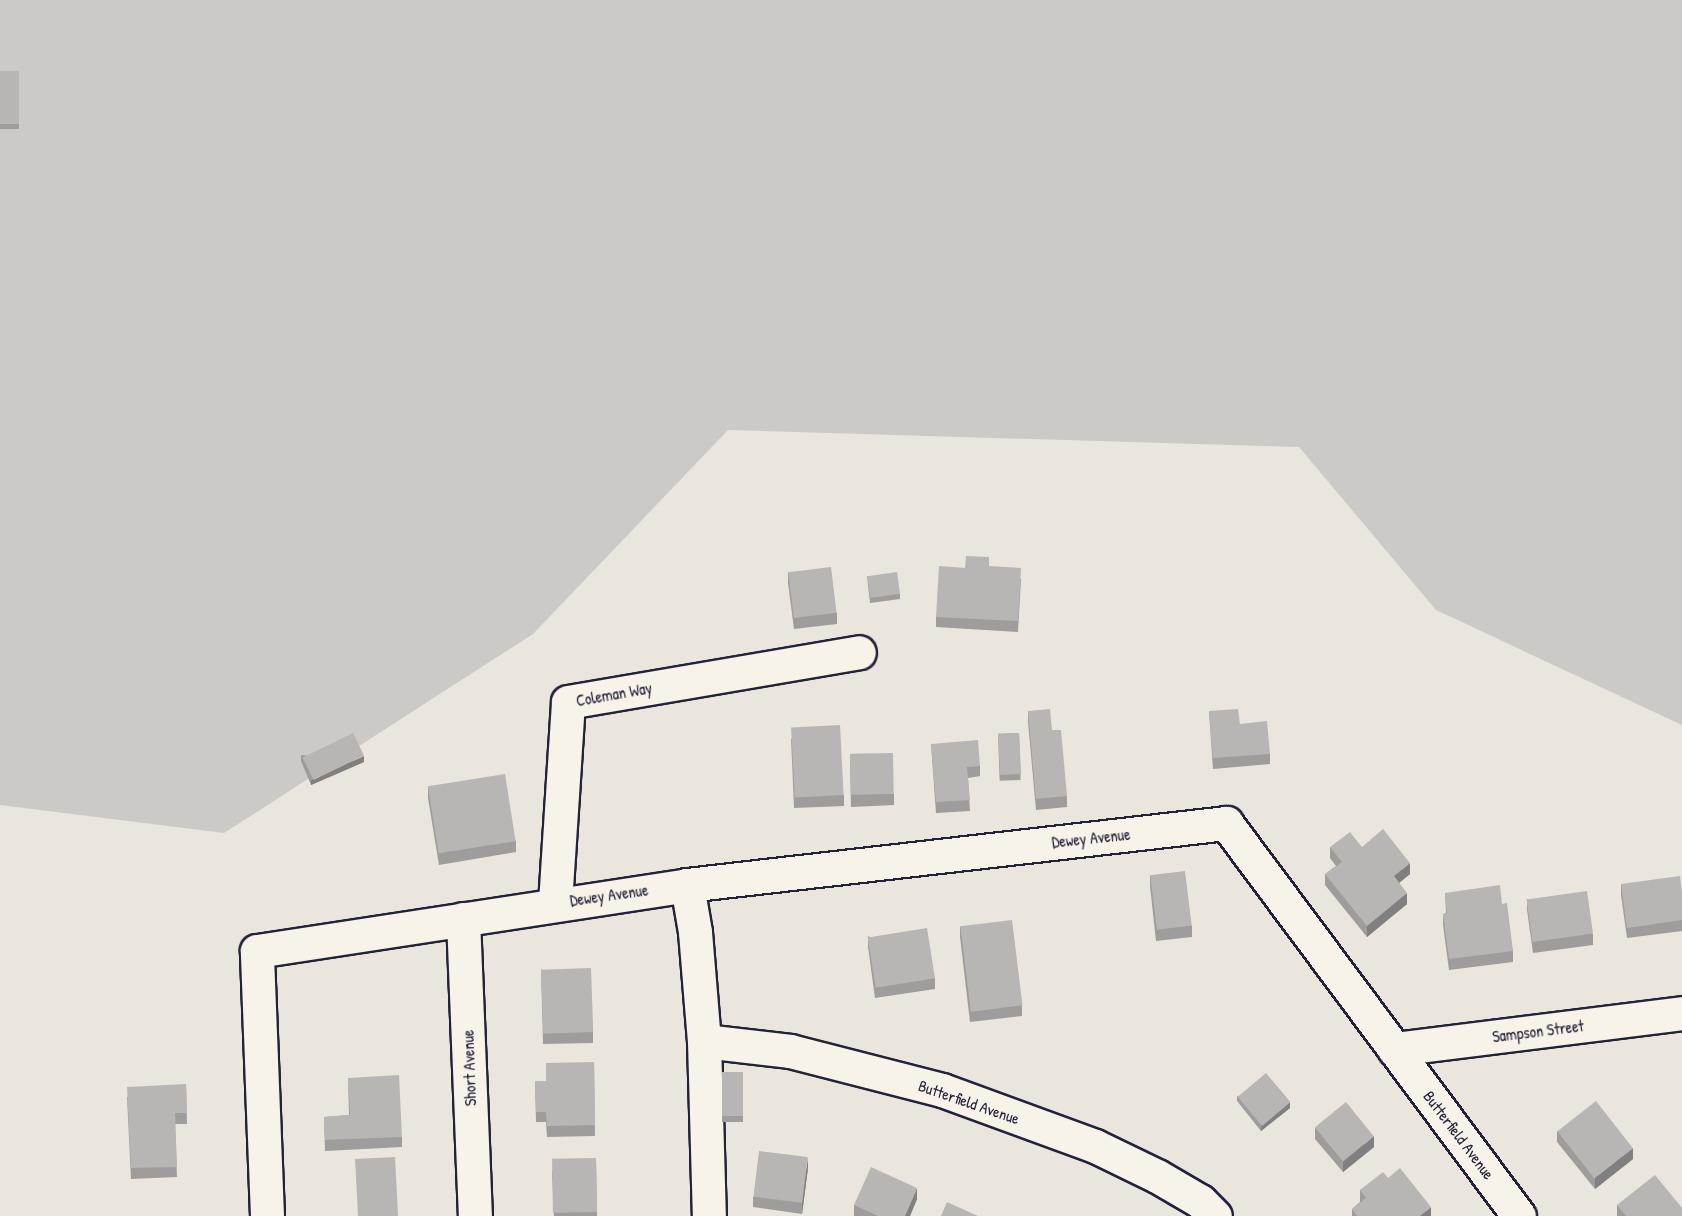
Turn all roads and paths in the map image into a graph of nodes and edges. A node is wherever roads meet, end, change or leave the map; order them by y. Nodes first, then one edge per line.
1 (859, 652) dead end
2 (1226, 823) joint
3 (687, 885) junction
4 (555, 903) junction
5 (463, 919) junction
6 (1682, 1013) edge
7 (704, 1041) junction
8 (1394, 1049) junction
9 (267, 1216) edge
10 (475, 1216) edge
11 (709, 1216) edge
12 (1215, 1216) edge
13 (1520, 1216) edge

1 - 4 street, Coleman Way
2 - 3 street, Dewey Avenue
2 - 8 street, Butterfield Avenue
3 - 4 street, Dewey Avenue
3 - 7 street
4 - 5 street, Dewey Avenue
5 - 9 street, Dewey Avenue
5 - 10 street, Short Avenue
6 - 8 street, Sampson Street
7 - 11 street
7 - 12 street, Butterfield Avenue
8 - 13 street, Butterfield Avenue

